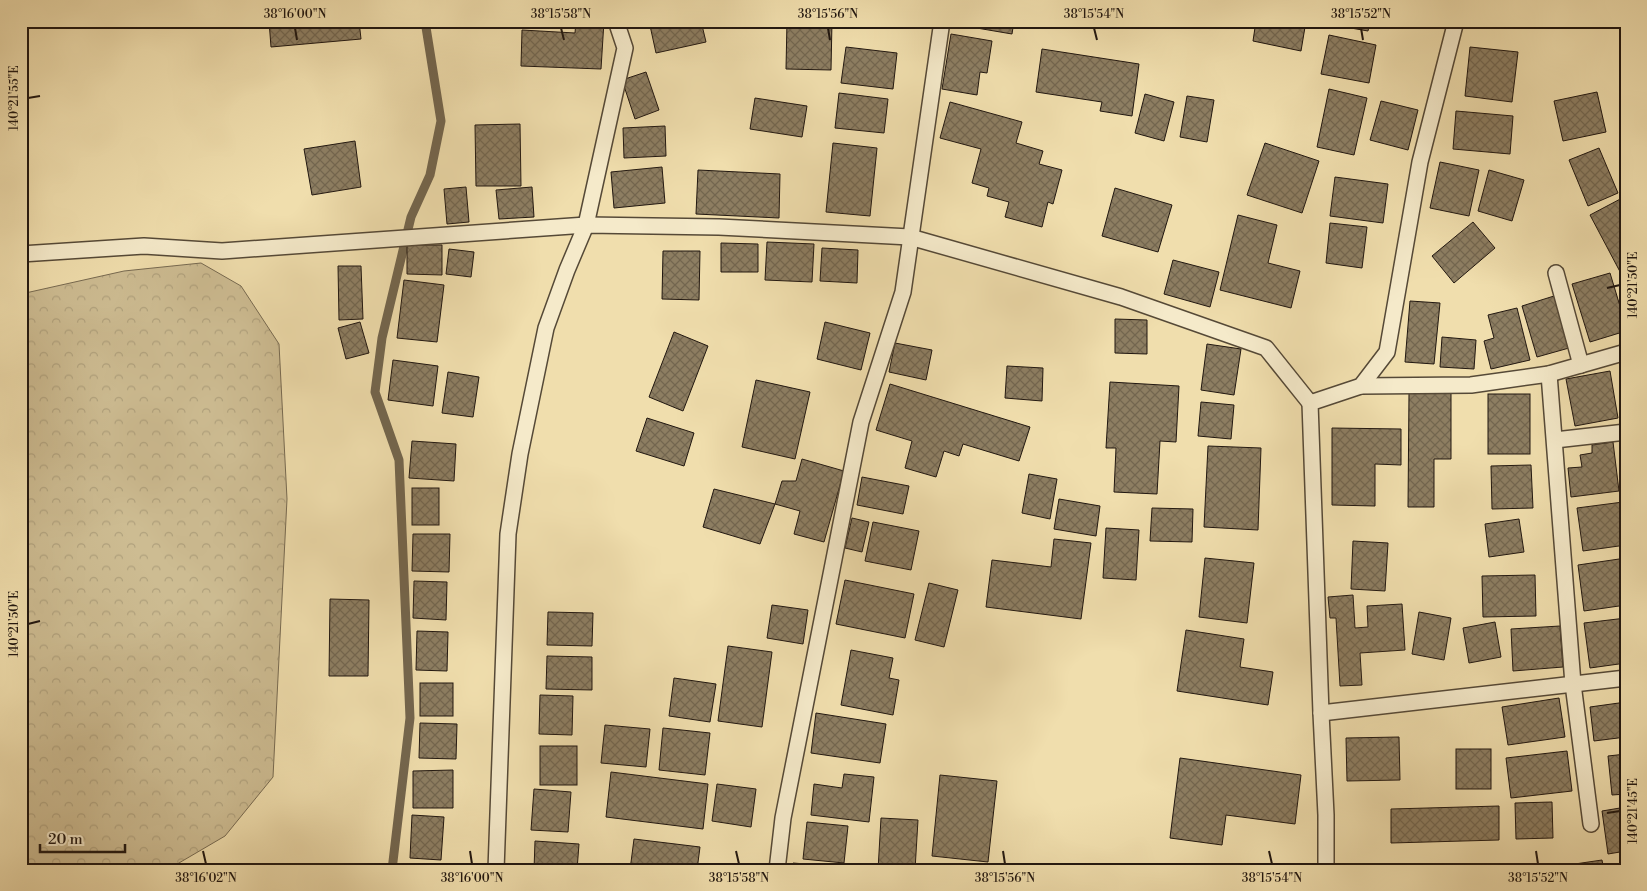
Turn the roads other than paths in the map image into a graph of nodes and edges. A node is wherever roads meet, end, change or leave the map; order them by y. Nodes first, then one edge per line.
1 (616, 21) edge
2 (942, 21) edge
3 (1456, 21) edge
4 (586, 225) junction
5 (910, 238) junction
6 (21, 254) edge
7 (1556, 274) dead end
8 (1626, 352) edge
9 (1581, 365) junction
10 (1549, 374) junction
11 (1361, 386) junction
12 (1310, 403) junction
13 (1626, 432) edge
14 (1554, 440) junction
15 (1626, 678) edge
16 (1573, 684) junction
17 (1321, 713) junction
18 (1591, 824) dead end
19 (496, 870) edge
20 (777, 870) edge
21 (1326, 870) edge

1 - 4 lane
2 - 5 lane
3 - 11 lane
4 - 5 lane
4 - 6 lane
4 - 19 lane
5 - 12 lane
5 - 20 lane
7 - 9 lane
8 - 9 lane
9 - 10 lane
10 - 11 lane
10 - 14 lane
11 - 12 lane
12 - 17 lane
13 - 14 lane
14 - 16 lane
15 - 16 lane
16 - 17 lane
16 - 18 lane
17 - 21 lane

